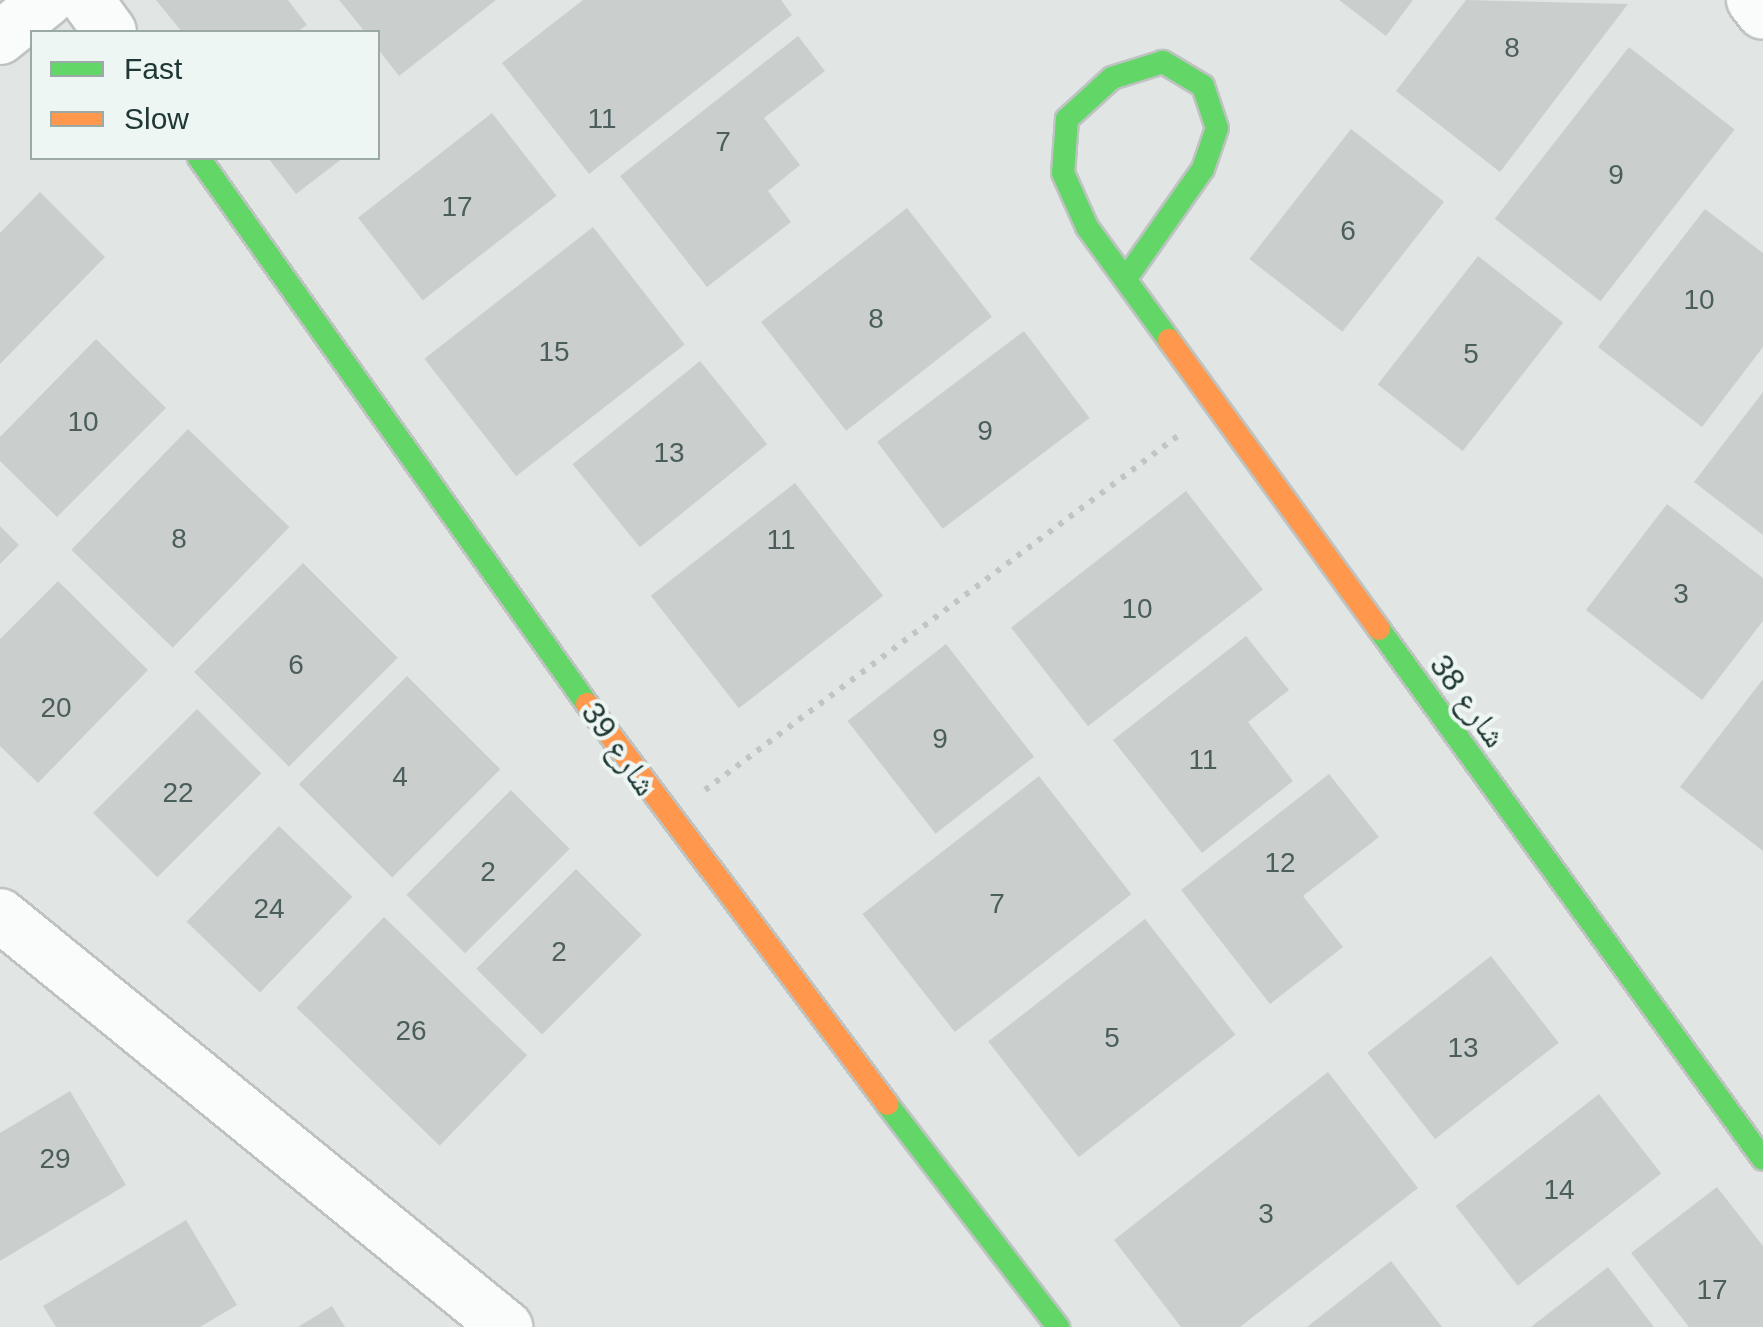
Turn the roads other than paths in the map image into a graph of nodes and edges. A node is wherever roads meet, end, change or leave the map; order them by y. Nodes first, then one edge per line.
1 (48, 0) edge
2 (87, 0) edge
3 (1753, 0) edge
4 (1763, 13) edge
5 (109, 30) edge
6 (0, 38) edge
7 (200, 160) edge
8 (1127, 277) junction
9 (0, 915) edge
10 (1763, 1159) edge
11 (506, 1327) edge
12 (1058, 1327) edge

1 - 6 street
2 - 5 street
3 - 4 street
7 - 12 street, شارع 39
8 - 8 street, شارع 38
8 - 10 street, شارع 38
9 - 11 street

